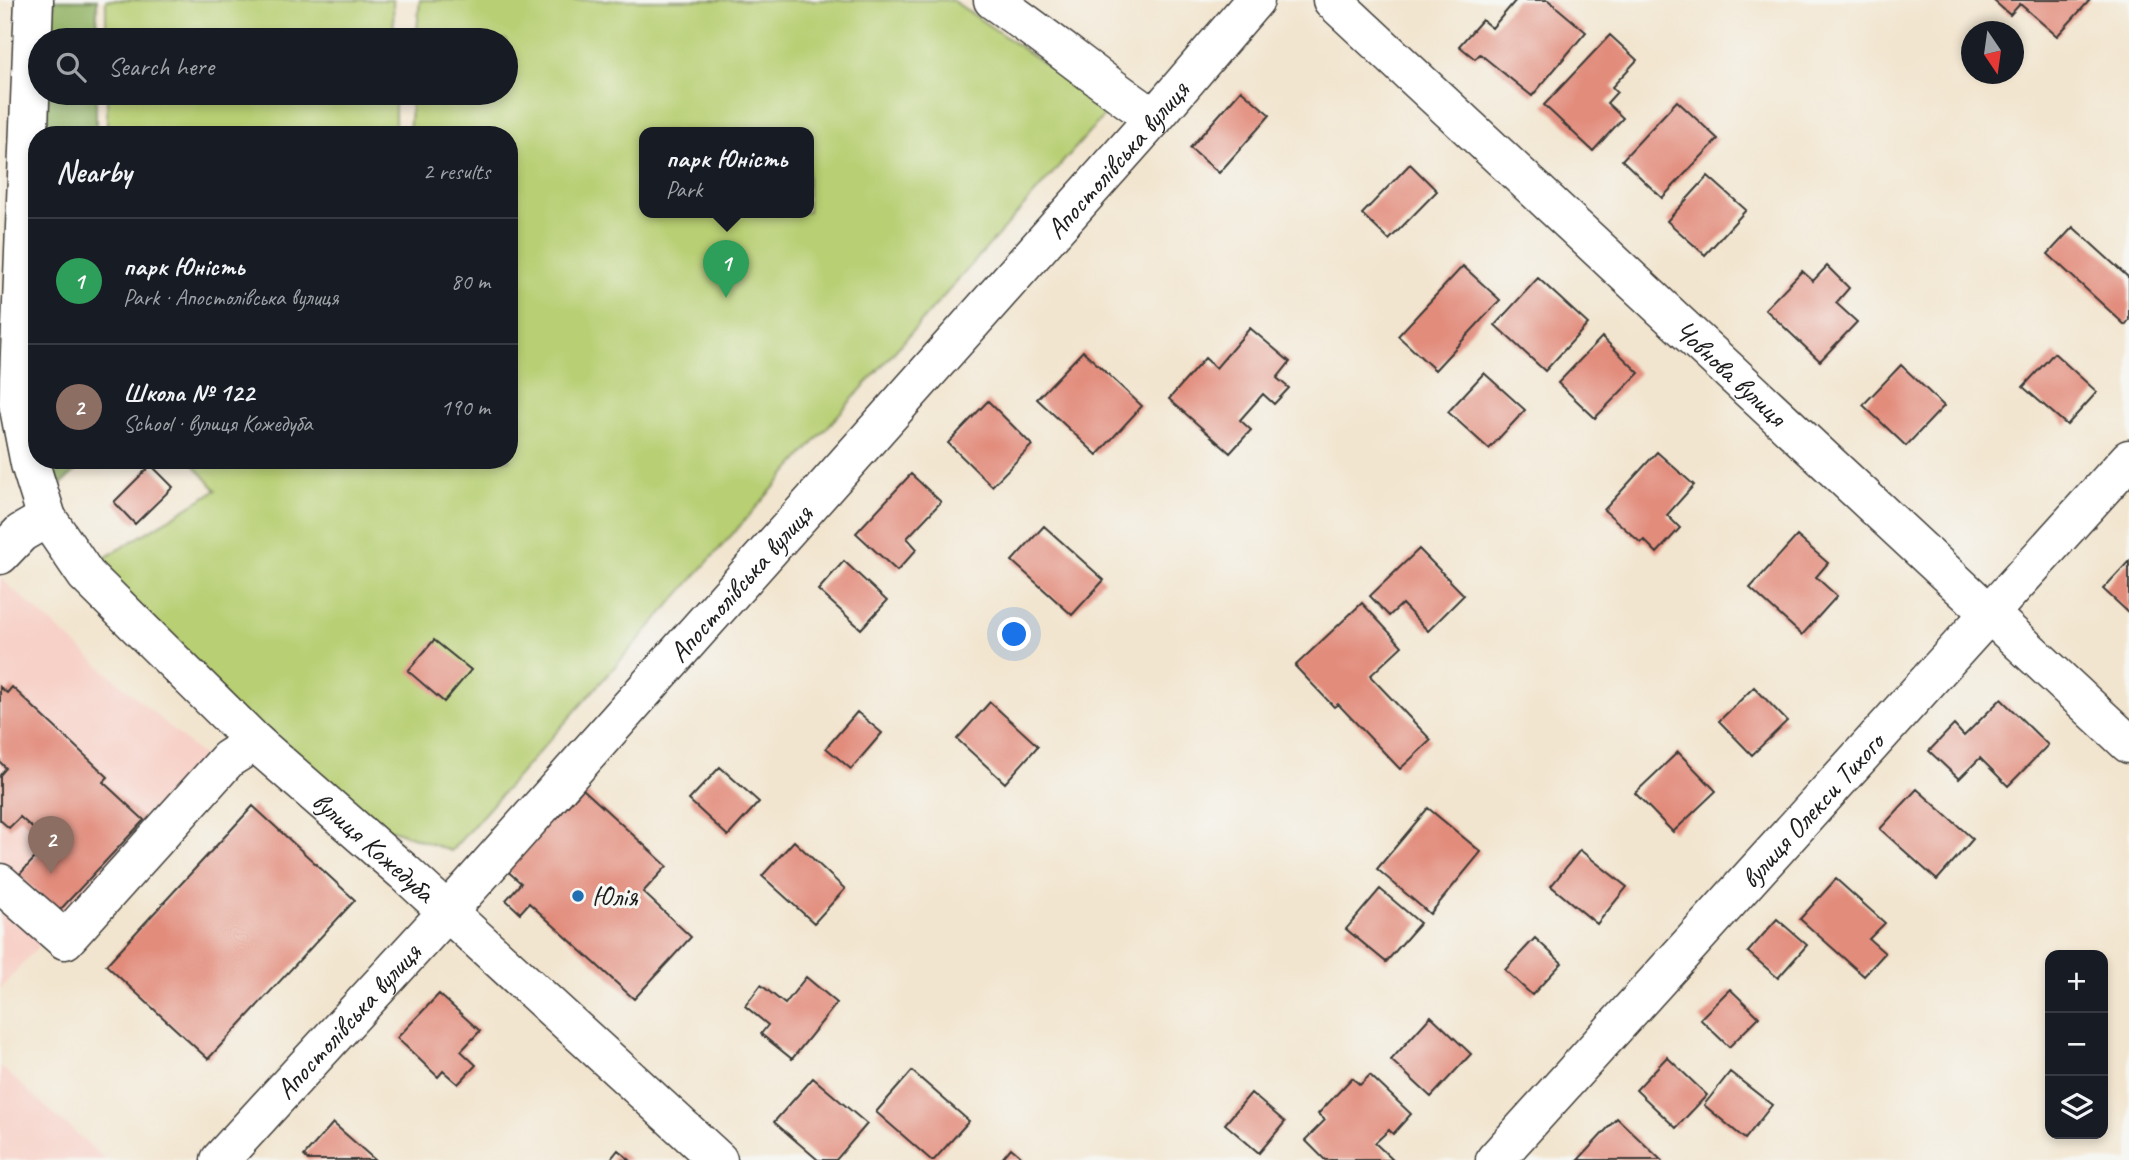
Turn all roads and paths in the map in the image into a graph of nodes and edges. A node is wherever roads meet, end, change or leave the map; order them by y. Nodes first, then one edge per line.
1 (34, 0) edge
2 (993, 0) edge
3 (1255, 0) edge
4 (1332, 0) edge
5 (32, 28) edge
6 (28, 67) edge
7 (1154, 118) junction
8 (12, 247) edge
9 (28, 454) edge
10 (2129, 459) edge
11 (32, 469) edge
12 (47, 518) junction
13 (0, 555) edge
14 (1989, 612) junction
15 (255, 741) junction
16 (2129, 744) edge
17 (0, 883) edge
18 (447, 912) junction
19 (220, 1160) edge
20 (718, 1160) edge
21 (1496, 1160) edge

1 - 5 street, вулиця Кожедуба
2 - 7 street
3 - 7 street, Апостолівська вулиця
4 - 14 street, Човнова вулиця
6 - 8 street, вулиця Кожедуба
7 - 18 street, Апостолівська вулиця
8 - 9 street, вулиця Кожедуба
10 - 14 street, вулиця Олекси Тихого
11 - 12 street, вулиця Кожедуба
12 - 13 street
12 - 15 street, вулиця Кожедуба
14 - 16 street, Човнова вулиця
14 - 21 street, вулиця Олекси Тихого
15 - 17 street
15 - 18 street, вулиця Кожедуба
18 - 19 street, Апостолівська вулиця
18 - 20 street, вулиця Кожедуба

